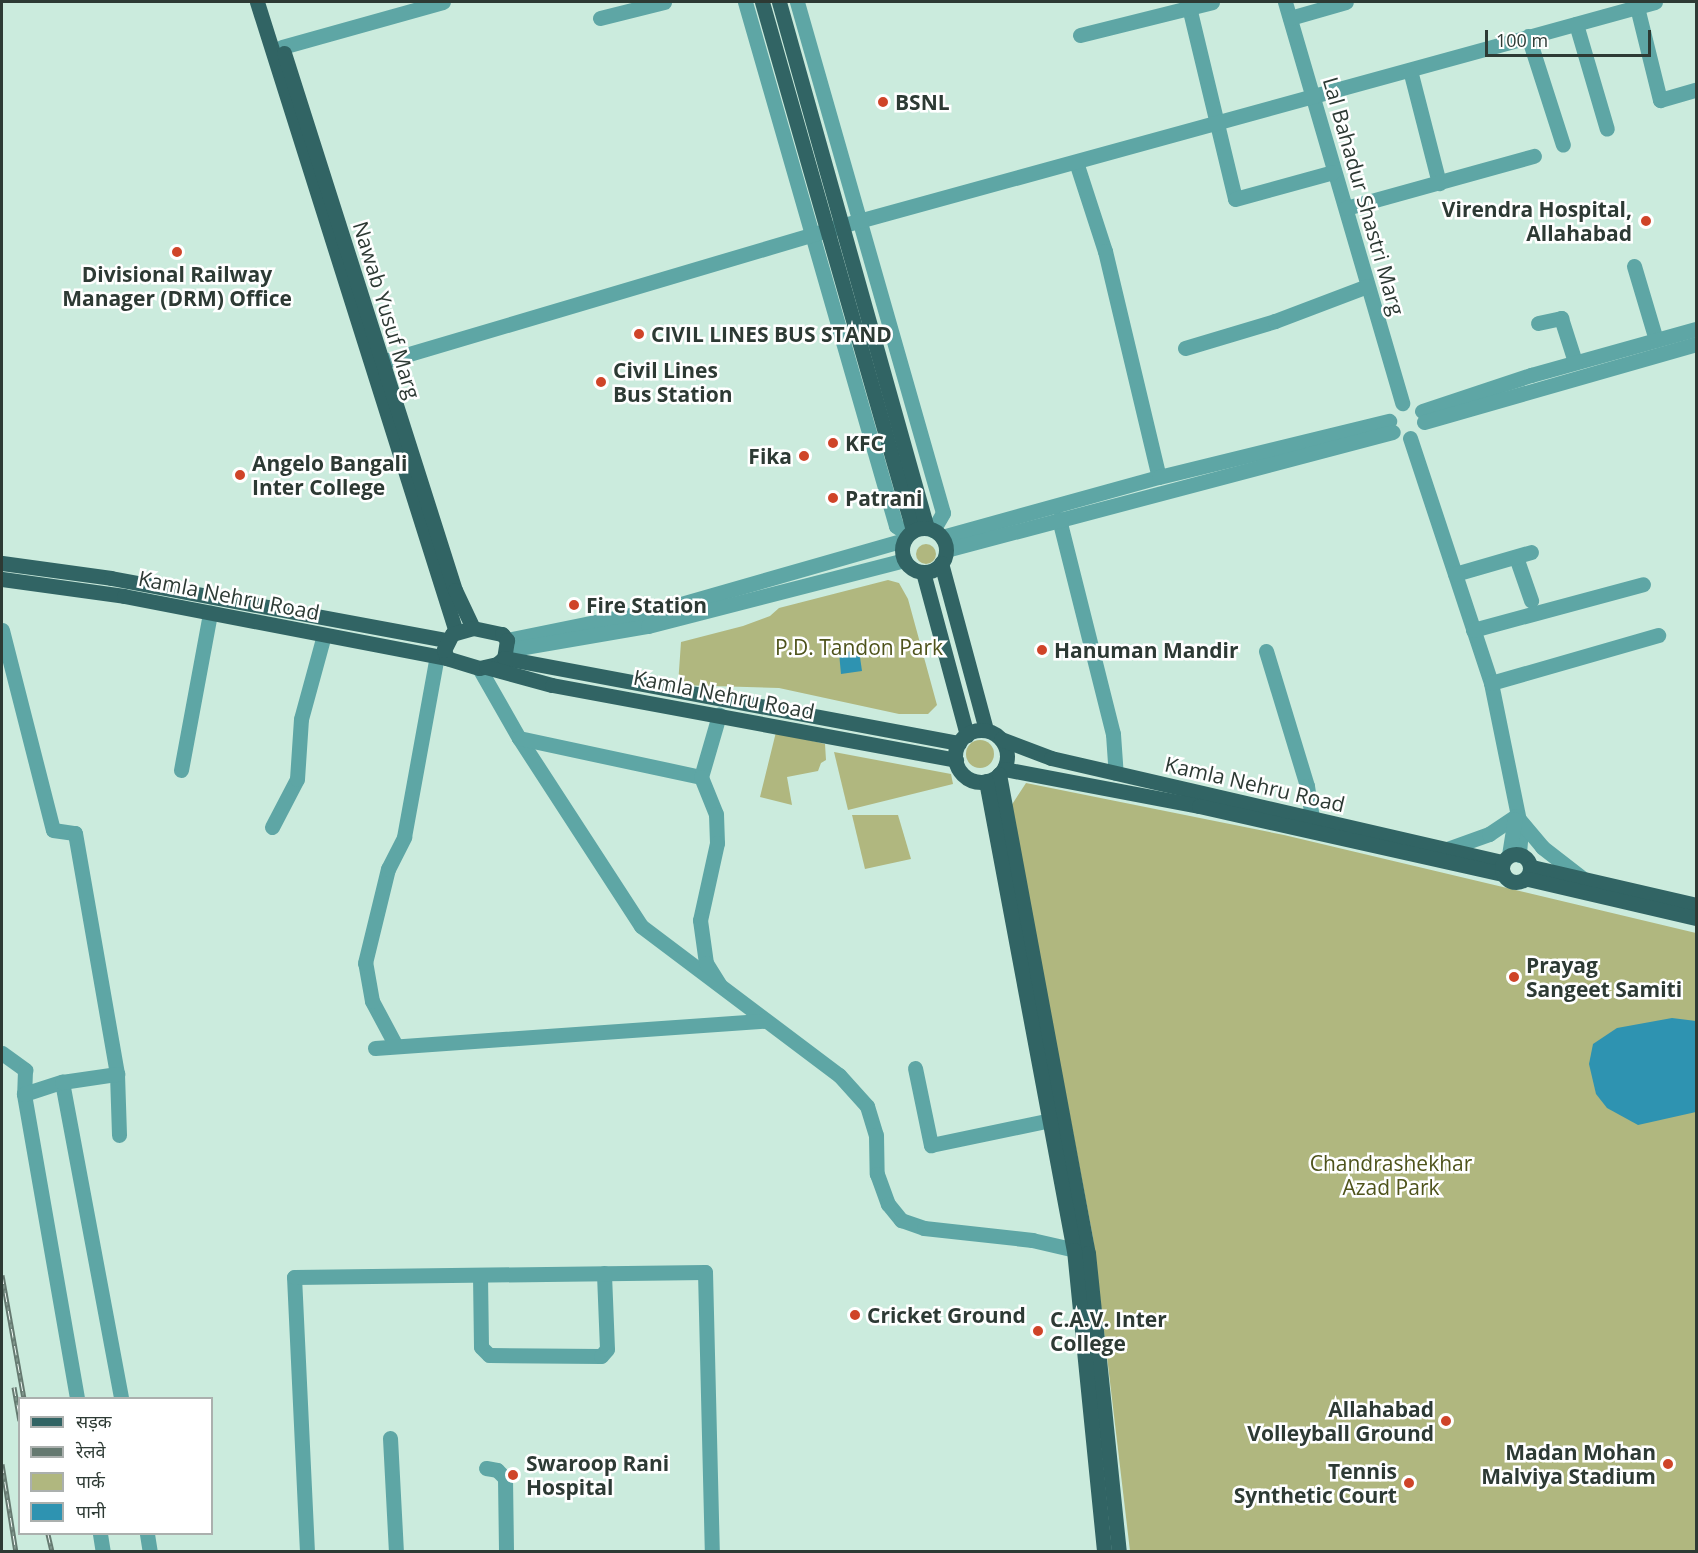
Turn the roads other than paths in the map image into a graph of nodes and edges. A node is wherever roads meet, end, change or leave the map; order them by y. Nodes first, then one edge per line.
1 (257, 2) edge
2 (268, 2) edge
3 (443, 2) edge
4 (664, 2) edge
5 (745, 2) edge
6 (762, 2) edge
7 (779, 2) edge
8 (797, 2) edge
9 (1212, 2) edge
10 (1285, 2) edge
11 (1346, 2) edge
12 (1655, 2) edge
13 (1637, 7) junction
14 (1189, 8) junction
15 (600, 18) dead end
16 (1290, 18) junction
17 (1576, 24) junction
18 (1080, 35) dead end
19 (1528, 36) junction
20 (282, 47) junction
21 (1410, 70) junction
22 (1696, 90) edge
23 (1314, 97) junction
24 (1217, 123) junction
25 (1607, 129) dead end
26 (1563, 145) dead end
27 (1534, 156) dead end
28 (1076, 162) junction
29 (1334, 172) junction
30 (1439, 183) junction
31 (1346, 208) junction
32 (861, 220) junction
33 (837, 227) junction
34 (814, 234) junction
35 (1634, 267) dead end
36 (1367, 286) junction
37 (1538, 323) dead end
38 (1696, 329) edge
39 (1656, 340) junction
40 (1696, 344) edge
41 (1185, 348) dead end
42 (381, 362) junction
43 (1575, 363) junction
44 (1402, 403) junction
45 (1423, 416) junction
46 (1391, 427) junction
47 (1410, 438) junction
48 (1159, 477) junction
49 (1059, 519) junction
50 (927, 539) junction
51 (905, 560) junction
52 (2, 563) edge
53 (923, 572) junction
54 (1455, 574) junction
55 (2, 579) edge
56 (84, 582) junction
57 (1642, 584) dead end
58 (1531, 600) dead end
59 (210, 613) junction
60 (473, 628) junction
61 (2, 630) edge
62 (1473, 630) junction
63 (324, 635) junction
64 (1658, 635) dead end
65 (451, 636) junction
66 (506, 649) junction
67 (1266, 651) dead end
68 (442, 657) junction
69 (482, 667) junction
70 (1491, 683) junction
71 (719, 715) junction
72 (986, 730) junction
73 (519, 738) junction
74 (963, 739) junction
75 (1001, 739) junction
76 (956, 760) junction
77 (181, 770) dead end
78 (1116, 773) junction
79 (996, 775) junction
80 (702, 777) junction
81 (1516, 816) junction
82 (1312, 819) junction
83 (272, 826) dead end
84 (1447, 849) junction
85 (1508, 861) junction
86 (1530, 873) junction
87 (1582, 878) junction
88 (1696, 905) edge
89 (1696, 918) edge
90 (724, 991) junction
91 (765, 1021) junction
92 (396, 1047) junction
93 (375, 1048) dead end
94 (2, 1053) edge
95 (915, 1068) dead end
96 (117, 1074) junction
97 (62, 1082) junction
98 (24, 1094) junction
99 (1058, 1118) junction
100 (119, 1135) dead end
101 (1081, 1251) junction
102 (604, 1273) junction
103 (480, 1275) junction
104 (77, 1397) edge
105 (122, 1397) edge
106 (390, 1438) dead end
107 (486, 1468) dead end
108 (100, 1535) edge
109 (147, 1535) edge
110 (103, 1551) edge
111 (150, 1551) edge
112 (307, 1551) edge
113 (396, 1551) edge
114 (506, 1551) edge
115 (712, 1551) edge
116 (1104, 1551) edge
117 (1119, 1551) edge

1 - 65 main road
2 - 20 main road, Nawab Yusuf Marg
3 - 20 street
4 - 15 street
5 - 34 street
6 - 33 main road
7 - 33 main road
8 - 32 street
9 - 14 street
10 - 16 street, Lal Bahadur Shastri Marg
11 - 16 street
12 - 13 street
13 - 17 street
13 - 22 street
14 - 18 street
14 - 24 street
16 - 23 street, Lal Bahadur Shastri Marg
17 - 19 street
17 - 25 street
19 - 21 street
19 - 26 street
20 - 42 main road, Nawab Yusuf Marg
21 - 23 street
21 - 30 street
23 - 24 street
23 - 29 street, Lal Bahadur Shastri Marg
24 - 28 street
24 - 29 street
27 - 30 street
28 - 32 street
28 - 48 street
29 - 31 street, Lal Bahadur Shastri Marg
30 - 31 street
31 - 36 street, Lal Bahadur Shastri Marg
32 - 33 street
32 - 50 street
33 - 34 street
33 - 50 main road
34 - 42 street
34 - 50 street
35 - 39 street
36 - 41 street
36 - 44 street, Lal Bahadur Shastri Marg
37 - 43 street
38 - 39 street
39 - 43 street
40 - 45 street
42 - 60 main road, Nawab Yusuf Marg
43 - 45 street
44 - 45 street
44 - 46 street
45 - 47 street
46 - 47 street
46 - 48 street
46 - 49 street
47 - 54 street
48 - 50 street
49 - 50 street
49 - 78 street
50 - 51 main road
50 - 53 main road
50 - 66 street
50 - 72 main road
51 - 53 main road
51 - 66 street
52 - 56 main road, Kamla Nehru Road
53 - 74 main road
54 - 58 street
54 - 62 street
55 - 56 main road, Kamla Nehru Road
56 - 59 main road, Kamla Nehru Road
56 - 65 main road, Kamla Nehru Road
57 - 62 street
59 - 63 main road, Kamla Nehru Road
59 - 77 street
60 - 65 main road
60 - 66 main road, Kamla Nehru Road
61 - 96 street
62 - 70 street
63 - 68 main road, Kamla Nehru Road
63 - 83 street
64 - 70 street
65 - 68 main road
66 - 69 main road
66 - 74 main road, Kamla Nehru Road
67 - 82 street
68 - 69 main road, Kamla Nehru Road
68 - 92 street
69 - 71 main road, Kamla Nehru Road
69 - 73 street
70 - 81 street
71 - 76 main road, Kamla Nehru Road
71 - 80 street
72 - 74 main road
72 - 75 main road
73 - 80 street
73 - 90 street
74 - 76 main road
75 - 78 main road, Kamla Nehru Road
75 - 79 main road
76 - 79 main road
78 - 82 main road, Kamla Nehru Road
79 - 85 main road, Kamla Nehru Road
79 - 99 main road
80 - 90 street
81 - 84 street
81 - 85 street
81 - 87 street
82 - 84 main road, Kamla Nehru Road
84 - 85 main road, Kamla Nehru Road
85 - 86 main road
85 - 86 main road
86 - 87 main road
86 - 89 main road
87 - 88 main road
90 - 91 street
91 - 92 street
91 - 101 street
92 - 93 street
94 - 98 street
95 - 99 street
96 - 97 street
96 - 100 street
97 - 98 street
97 - 105 street
98 - 104 street
99 - 101 main road
101 - 116 main road
101 - 117 main road
102 - 103 street
102 - 103 street
102 - 115 street
103 - 112 street
106 - 113 street
107 - 114 street
108 - 110 street
109 - 111 street

